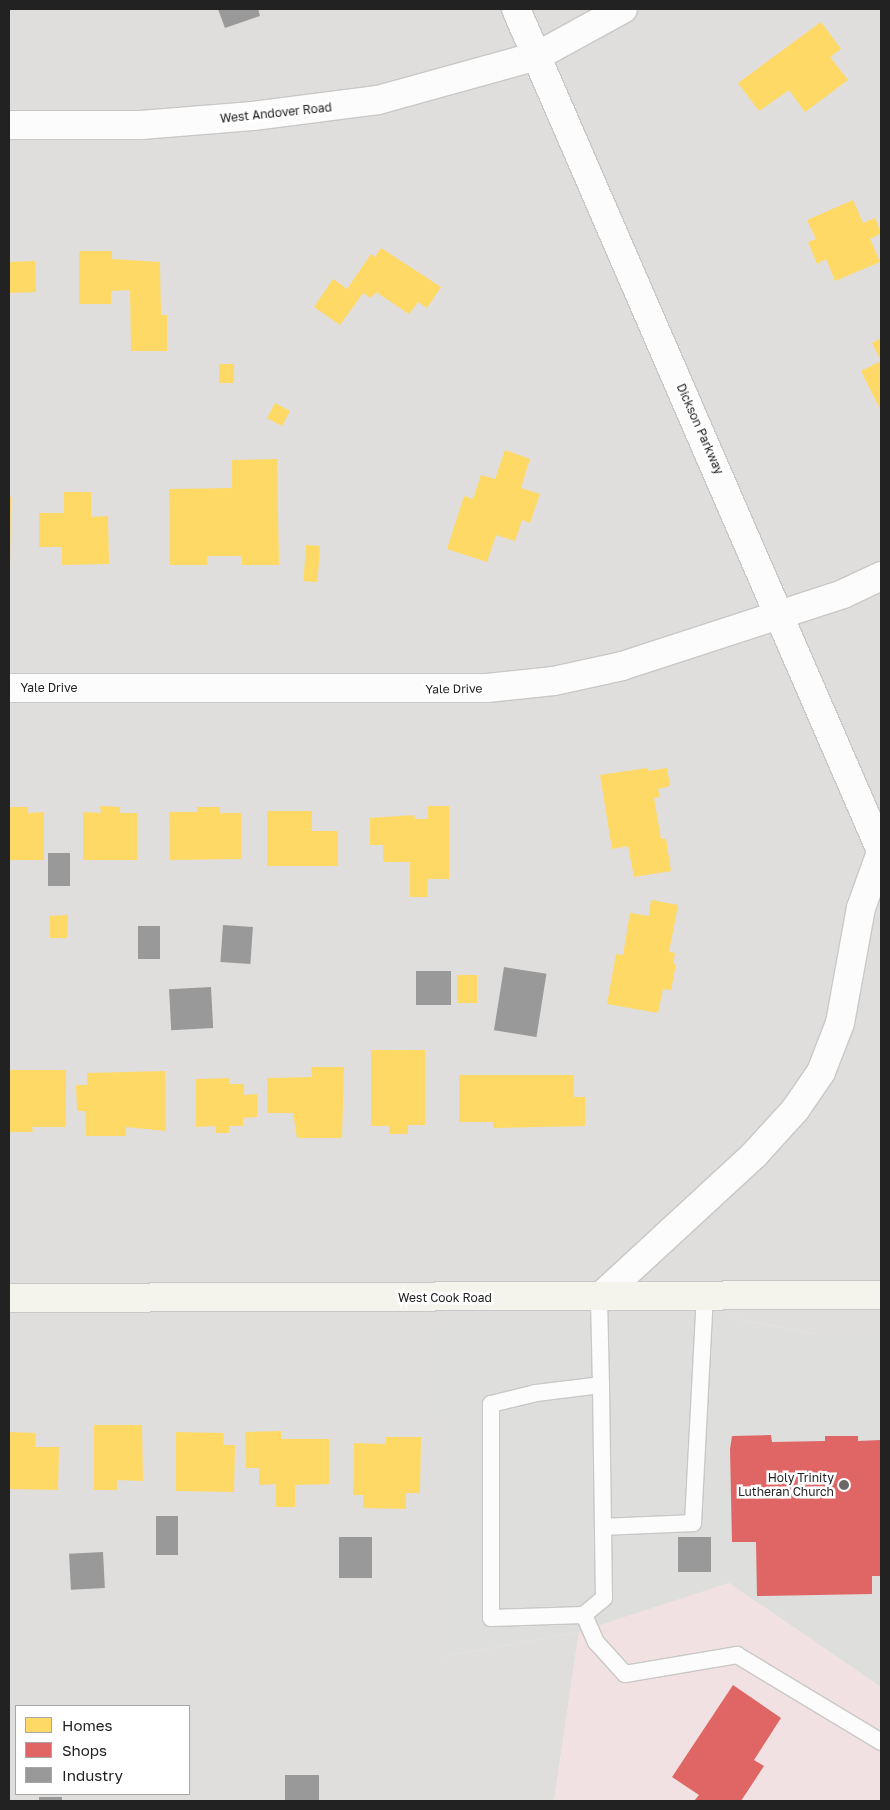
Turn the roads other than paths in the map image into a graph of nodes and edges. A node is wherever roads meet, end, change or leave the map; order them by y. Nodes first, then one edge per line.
1 (516, 9) edge
2 (623, 9) edge
3 (537, 56) junction
4 (9, 125) edge
5 (881, 576) edge
6 (780, 613) junction
7 (9, 688) edge
8 (881, 851) edge
9 (881, 1295) edge
10 (706, 1296) junction
11 (9, 1298) edge
12 (599, 1298) junction
13 (601, 1385) junction
14 (603, 1527) junction
15 (584, 1615) junction
16 (881, 1742) edge

1 - 3 street, Dickson Parkway
2 - 3 street, West Andover Road
3 - 4 street, West Andover Road
3 - 6 street, Dickson Parkway
5 - 6 street, Yale Drive
6 - 7 street, Yale Drive
6 - 8 street, Dickson Parkway
8 - 12 street
9 - 10 main road, West Cook Road
10 - 12 main road, West Cook Road
10 - 14 lane
11 - 12 main road, West Cook Road
12 - 13 lane
13 - 14 lane
13 - 15 lane
14 - 15 lane
15 - 16 lane

